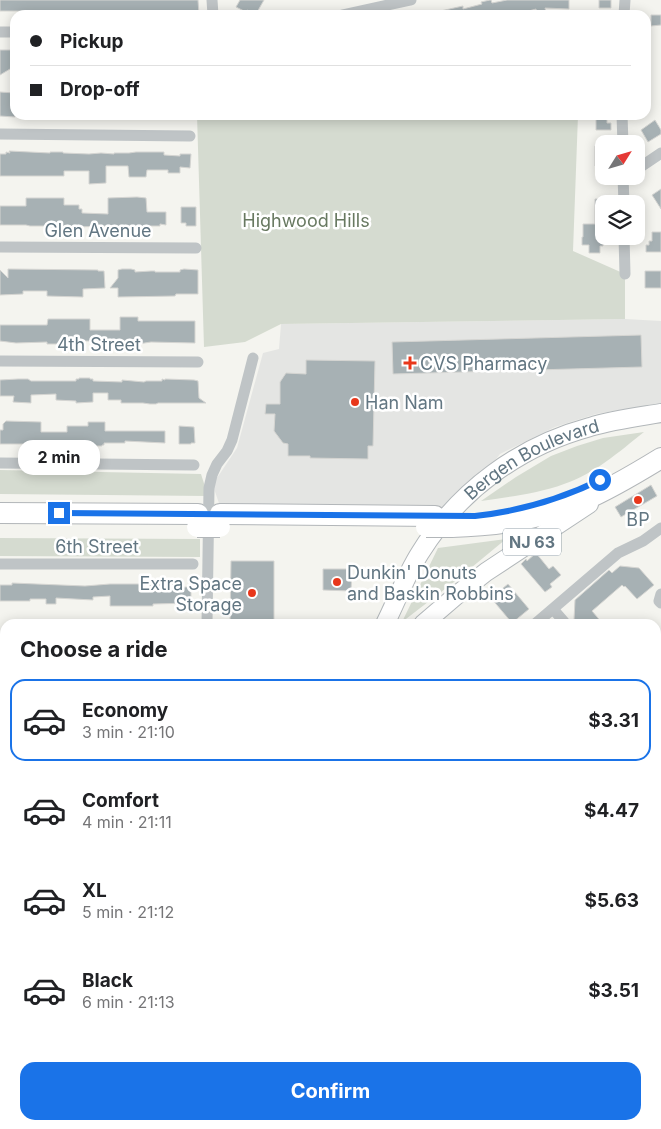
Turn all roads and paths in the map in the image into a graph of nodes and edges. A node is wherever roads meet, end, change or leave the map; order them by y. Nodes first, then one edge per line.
1 (410, 0) edge
2 (365, 10) edge
3 (622, 120) edge
4 (0, 134) edge
5 (623, 135) edge
6 (190, 136) dead end
7 (661, 153) edge
8 (645, 164) edge
9 (624, 245) edge
10 (0, 247) edge
11 (196, 248) dead end
12 (625, 274) dead end
13 (253, 358) dead end
14 (0, 361) edge
15 (198, 362) dead end
16 (661, 413) edge
17 (661, 444) edge
18 (653, 462) edge
19 (0, 463) edge
20 (194, 464) dead end
21 (0, 513) edge
22 (197, 521) junction
23 (443, 522) junction
24 (0, 526) edge
25 (661, 529) edge
26 (0, 564) edge
27 (193, 564) dead end
28 (553, 609) junction
29 (207, 619) edge
30 (387, 619) edge
31 (429, 619) edge
32 (541, 619) edge
33 (562, 619) edge

1 - 2 street
3 - 5 street
4 - 6 street
7 - 8 street
9 - 12 street
10 - 11 street, Glen Avenue
13 - 29 street
14 - 15 street, 4th Street
16 - 30 main road, Bergen Boulevard
17 - 23 highway
18 - 23 highway
18 - 31 main road, NJ 63
19 - 20 street
21 - 22 highway
22 - 23 highway, bridge
22 - 24 highway
25 - 28 street
26 - 27 street, 6th Street
28 - 32 street
28 - 33 street

